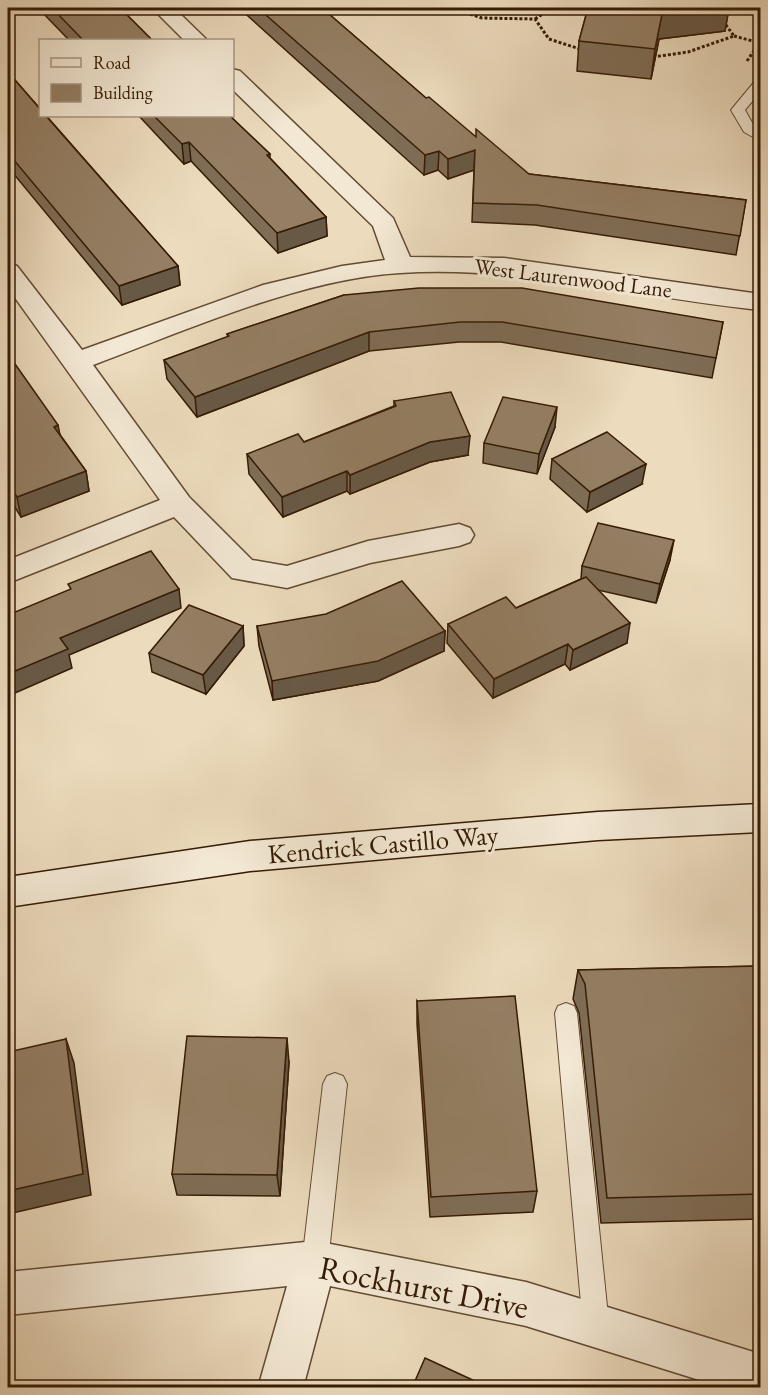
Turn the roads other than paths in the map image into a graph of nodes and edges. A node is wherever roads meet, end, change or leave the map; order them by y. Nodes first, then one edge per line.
1 (162, 8) edge
2 (195, 39) edge
3 (234, 78) edge
4 (760, 84) edge
5 (760, 138) edge
6 (400, 265) junction
7 (8, 271) edge
8 (760, 302) edge
9 (76, 361) junction
10 (179, 504) junction
11 (459, 535) dead end
12 (8, 572) edge
13 (760, 818) edge
14 (8, 892) edge
15 (566, 1013) dead end
16 (335, 1084) dead end
17 (315, 1262) junction
18 (8, 1293) edge
19 (596, 1326) junction
20 (760, 1376) edge
21 (280, 1388) edge

1 - 2 street
3 - 6 street
4 - 5 lane
6 - 8 street, West Laurenwood Lane
6 - 9 street, West Laurenwood Lane
7 - 9 street
9 - 10 street
10 - 11 street
10 - 12 street
13 - 14 street, Kendrick Castillo Way
15 - 19 lane
16 - 17 lane
17 - 18 street, Rockhurst Drive
17 - 19 street, Rockhurst Drive
17 - 21 street
19 - 20 street, Rockhurst Drive

